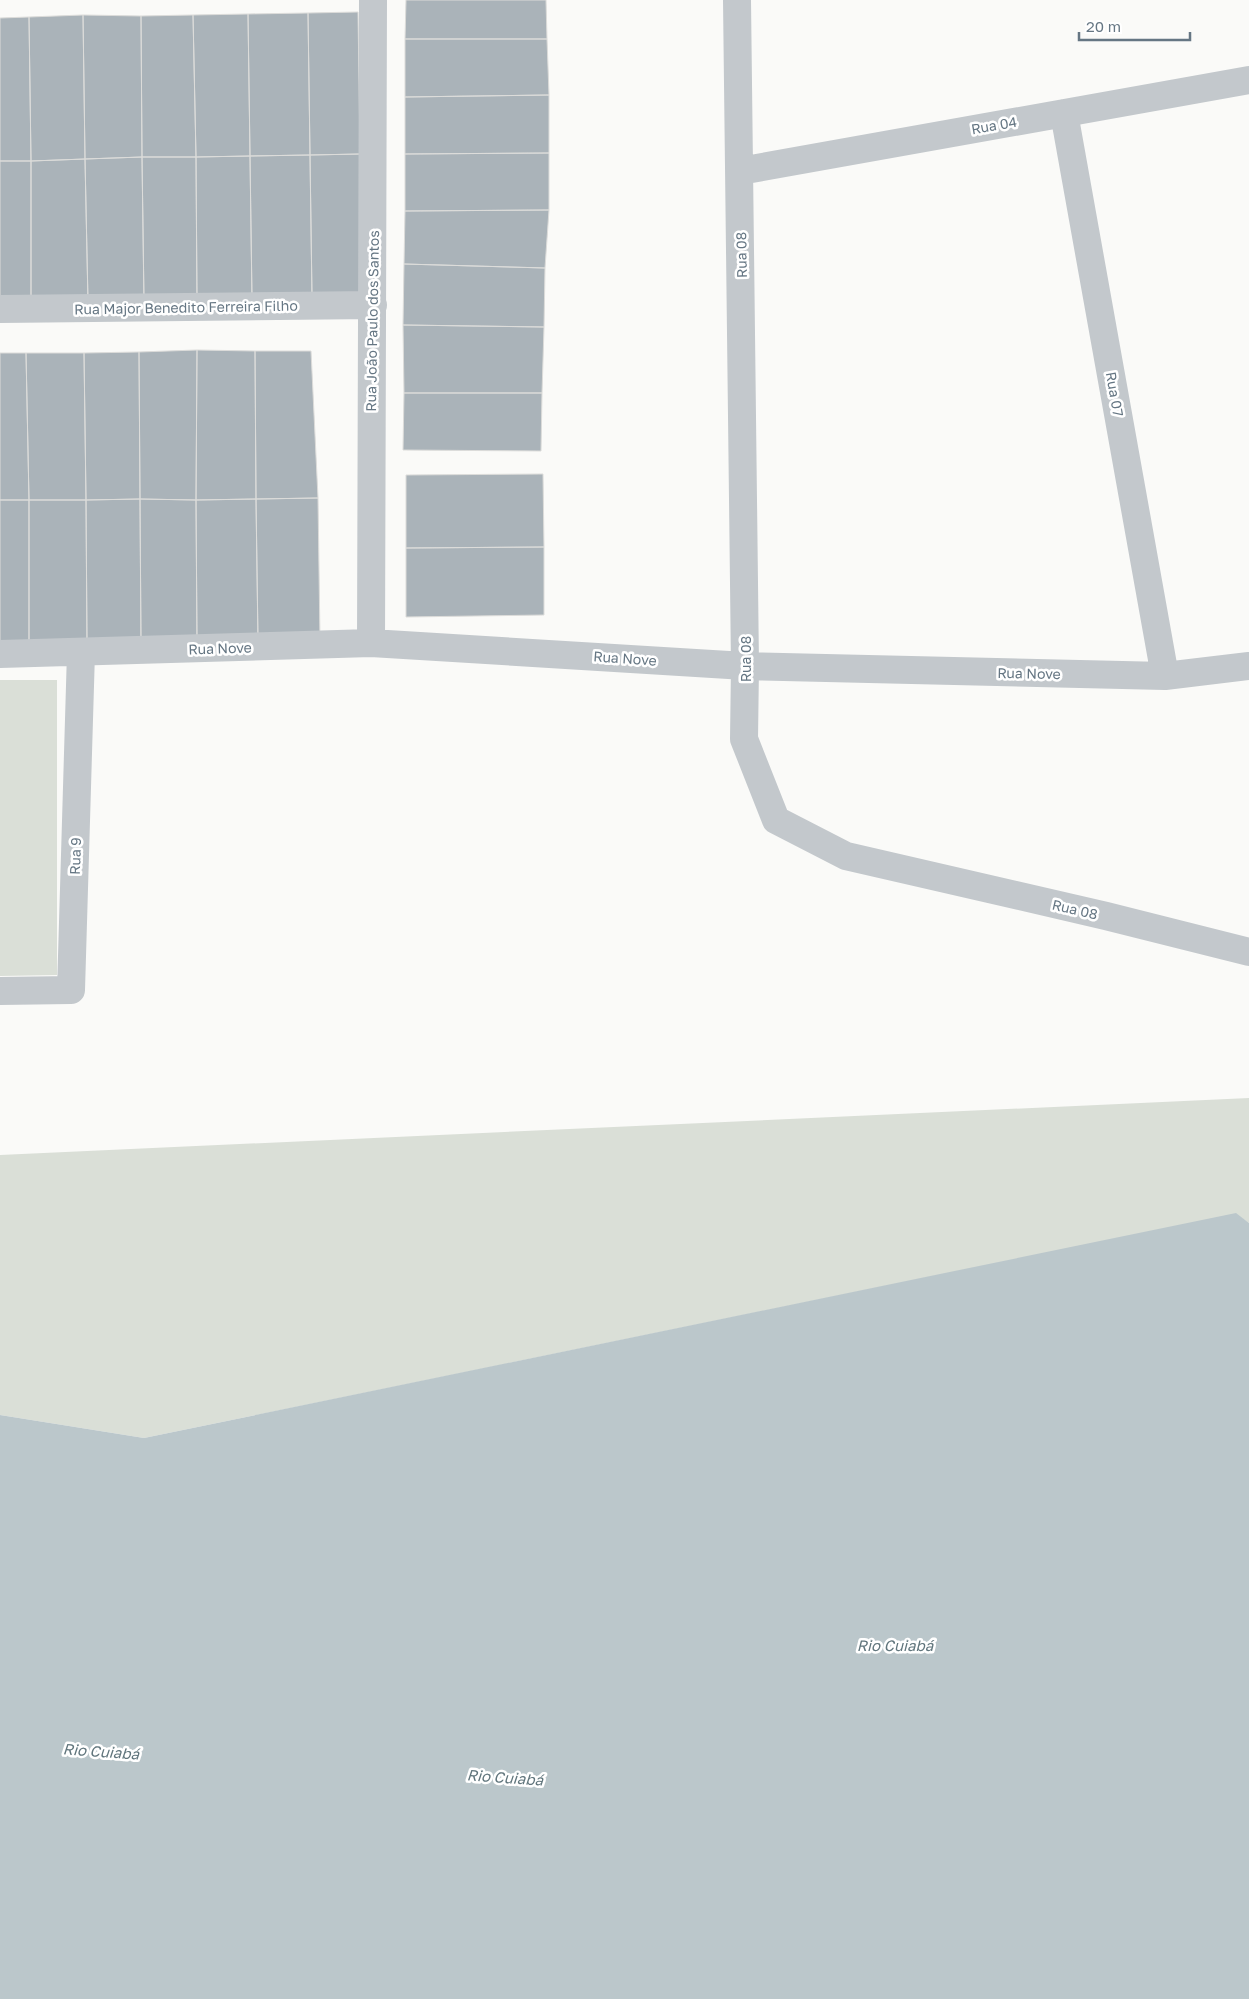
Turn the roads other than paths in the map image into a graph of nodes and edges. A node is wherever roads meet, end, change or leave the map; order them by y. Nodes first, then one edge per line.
1 (373, 0) edge
2 (737, 0) edge
3 (1249, 80) edge
4 (1064, 113) junction
5 (740, 171) junction
6 (373, 305) junction
7 (0, 309) edge
8 (371, 643) junction
9 (81, 652) junction
10 (0, 654) edge
11 (745, 666) junction
12 (1249, 666) edge
13 (1165, 676) junction
14 (1249, 952) edge
15 (0, 991) edge

1 - 6 street, Rua João Paulo dos Santos
2 - 5 street, Rua 08
3 - 4 street, Rua 04
4 - 5 street, Rua 04
4 - 13 street, Rua 07
5 - 11 street, Rua 08
6 - 7 street, Rua Major Benedito Ferreira Filho
6 - 8 street, Rua João Paulo dos Santos
8 - 9 street, Rua Nove
8 - 11 street, Rua Nove
9 - 10 street, Rua Nove
9 - 15 street, Rua 9
11 - 13 street, Rua Nove
11 - 14 street, Rua 08
12 - 13 street, Rua Nove

